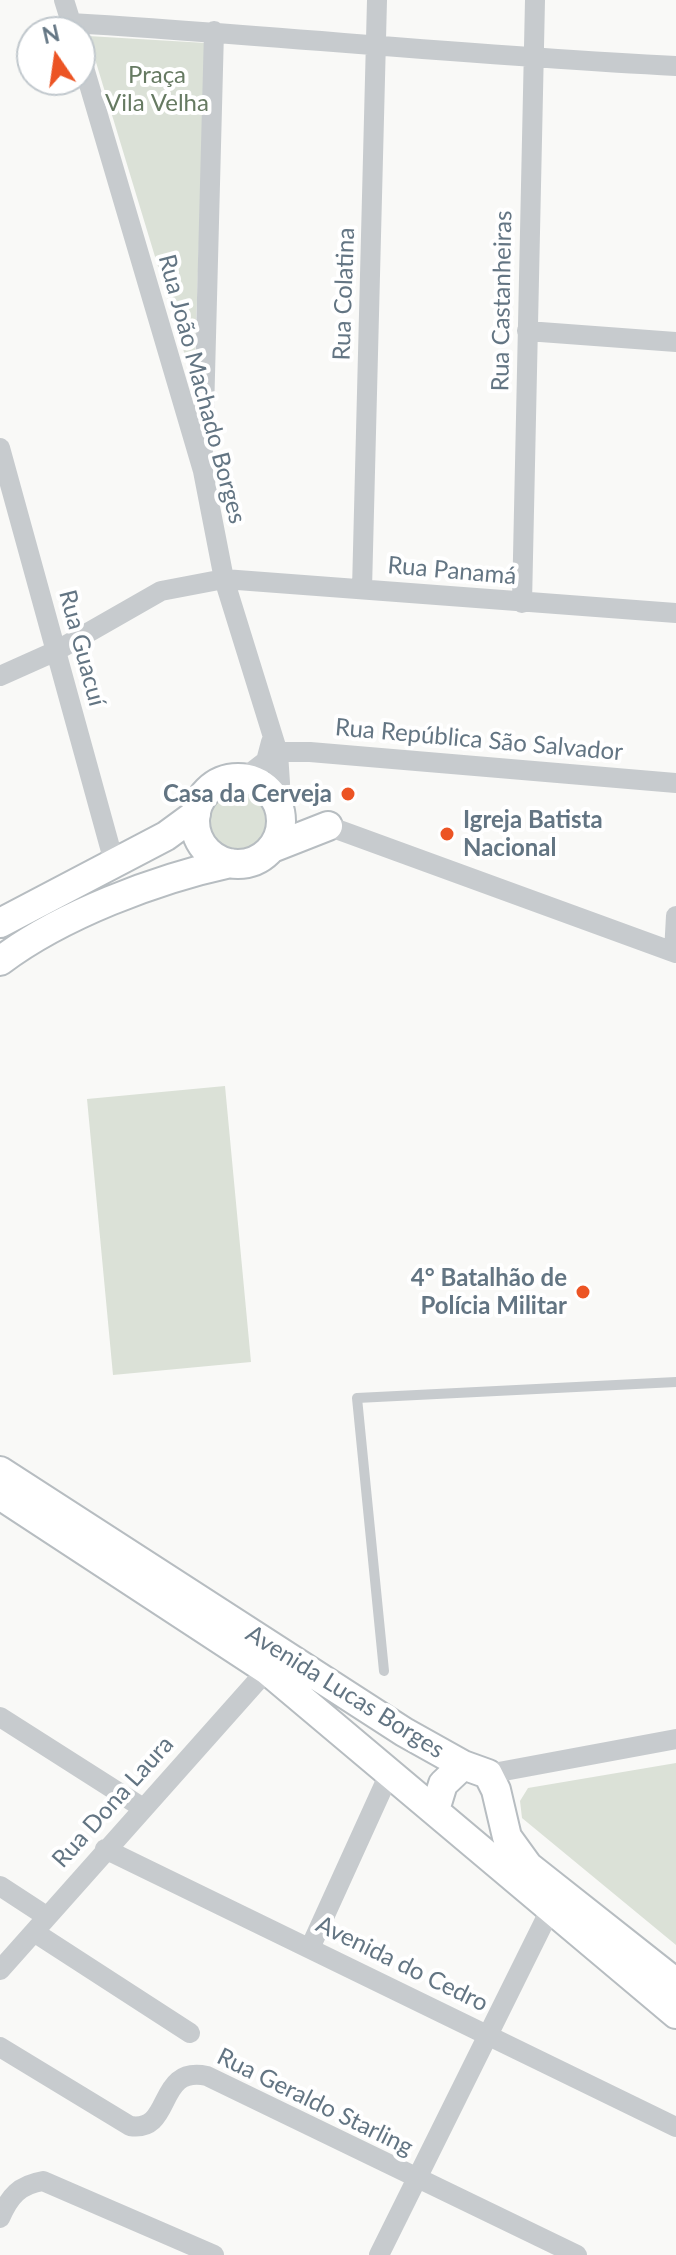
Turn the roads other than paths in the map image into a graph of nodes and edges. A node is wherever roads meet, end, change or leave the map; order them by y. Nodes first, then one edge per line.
1 (377, 0) edge
2 (535, 0) edge
3 (96, 28) edge
4 (214, 31) junction
5 (377, 47) junction
6 (534, 59) junction
7 (676, 66) edge
8 (92, 96) edge
9 (527, 331) junction
10 (676, 342) edge
11 (0, 448) edge
12 (203, 471) junction
13 (4, 480) edge
14 (224, 579) junction
15 (362, 589) junction
16 (522, 603) junction
17 (676, 613) edge
18 (56, 651) junction
19 (0, 676) edge
20 (273, 748) junction
21 (244, 778) junction
22 (676, 783) edge
23 (277, 802) junction
24 (196, 814) junction
25 (328, 826) junction
26 (272, 848) junction
27 (114, 862) junction
28 (230, 863) junction
29 (676, 916) edge
30 (0, 923) edge
31 (675, 952) edge
32 (0, 961) edge
33 (676, 1382) edge
34 (0, 1471) edge
35 (0, 1495) edge
36 (267, 1670) junction
37 (384, 1671) dead end
38 (0, 1717) edge
39 (676, 1739) edge
40 (390, 1772) junction
41 (483, 1780) junction
42 (143, 1808) junction
43 (444, 1818) junction
44 (105, 1849) junction
45 (0, 1886) edge
46 (550, 1910) junction
47 (40, 1924) junction
48 (310, 1948) junction
49 (0, 1970) edge
50 (676, 1983) edge
51 (676, 2014) edge
52 (190, 2033) dead end
53 (488, 2036) junction
54 (0, 2047) edge
55 (676, 2127) edge
56 (416, 2179) junction
57 (0, 2218) edge
58 (214, 2255) edge
59 (379, 2255) edge
60 (577, 2255) edge

1 - 5 street, Rua Colatina
2 - 6 street, Rua Castanheiras
3 - 4 street
4 - 5 street
4 - 12 street
5 - 6 street
5 - 15 street, Rua Colatina
6 - 7 street
6 - 9 street, Rua Castanheiras
8 - 12 street, Rua João Machado Borges
9 - 10 street
9 - 16 street, Rua Castanheiras
11 - 13 street, Rua Guacuí
12 - 14 street, Rua João Machado Borges
13 - 18 street, Rua Guacuí
14 - 15 street, Rua Panamá
14 - 18 street, Rua Panamá
14 - 20 street, Rua João Machado Borges
15 - 16 street, Rua Panamá
16 - 17 street, Rua Panamá
18 - 19 street, Rua Panamá
18 - 27 street, Rua Guacuí
20 - 21 street
20 - 22 street, Rua República São Salvador
20 - 23 street, Rua João Machado Borges
21 - 23 street
21 - 24 street
23 - 25 street
23 - 26 street
24 - 27 street
24 - 28 street
25 - 26 street
25 - 31 street
26 - 28 street
27 - 30 street
28 - 32 street
29 - 31 street
33 - 37 lane
34 - 41 street, Avenida Lucas Borges
35 - 36 street, Avenida Lucas Borges
36 - 40 street, Avenida Lucas Borges
36 - 42 street, Rua Dona Laura
38 - 42 street
39 - 41 street
40 - 43 street, Avenida Lucas Borges
40 - 48 street
41 - 43 street
41 - 43 street
41 - 50 street
42 - 44 street, Rua Dona Laura
43 - 46 street, Avenida Lucas Borges
44 - 47 street, Rua Dona Laura
44 - 48 street, Avenida do Cedro
45 - 47 street
46 - 51 street, Avenida Lucas Borges
46 - 53 street
47 - 49 street, Rua Dona Laura
47 - 52 street
48 - 53 street, Avenida do Cedro
53 - 55 street, Avenida do Cedro
53 - 56 street
54 - 56 street, Rua Geraldo Starling
56 - 59 street
56 - 60 street, Rua Geraldo Starling
57 - 58 street

